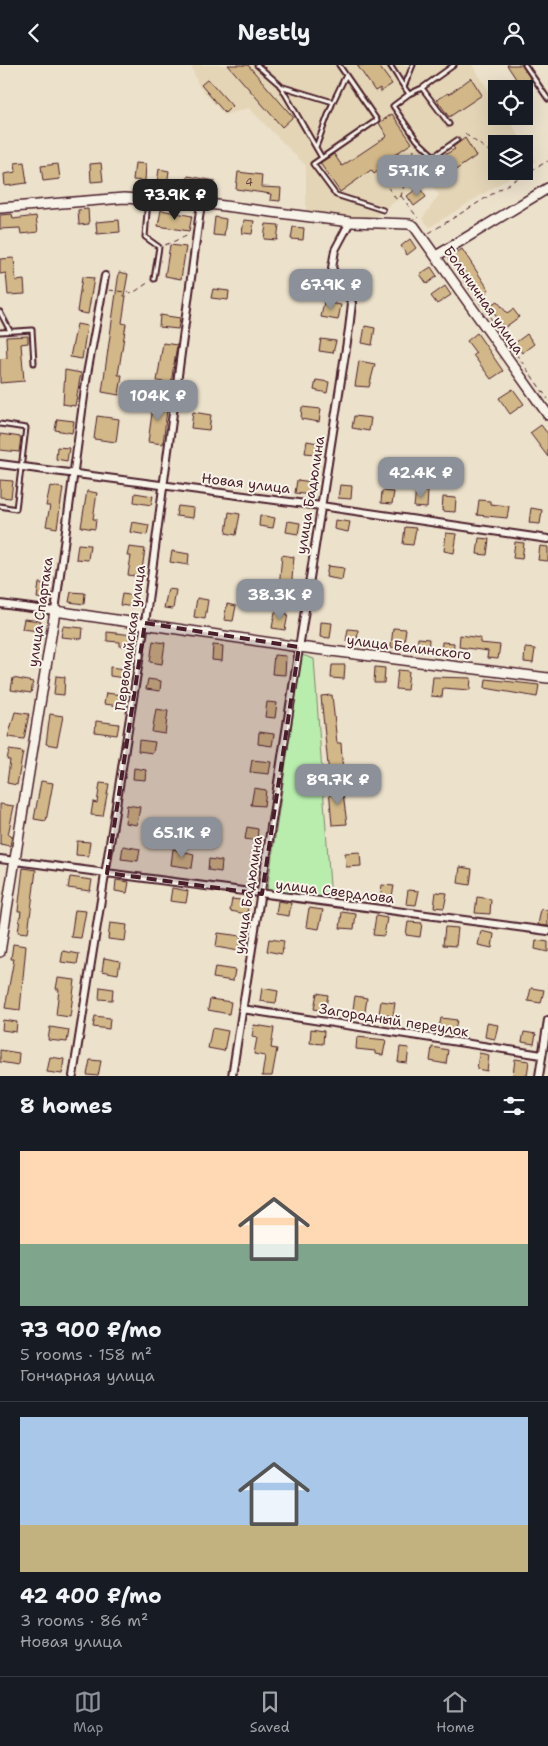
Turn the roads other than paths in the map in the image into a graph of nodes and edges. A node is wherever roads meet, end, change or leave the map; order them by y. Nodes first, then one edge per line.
1 (257, 65) edge
2 (339, 65) edge
3 (390, 65) edge
4 (413, 65) edge
5 (454, 65) edge
6 (525, 65) edge
7 (346, 75) junction
8 (280, 85) junction
9 (404, 87) junction
10 (422, 88) junction
11 (409, 94) junction
12 (548, 99) edge
13 (333, 102) junction
14 (449, 124) dead end
15 (457, 140) dead end
16 (316, 147) junction
17 (434, 156) junction
18 (322, 158) junction
19 (418, 167) dead end
20 (548, 188) edge
21 (148, 199) junction
22 (201, 203) junction
23 (0, 208) edge
24 (383, 210) dead end
25 (350, 222) junction
26 (440, 254) junction
27 (105, 276) dead end
28 (154, 279) road end
29 (0, 313) edge
30 (10, 331) junction
31 (0, 332) edge
32 (34, 363) dead end
33 (548, 415) edge
34 (0, 424) edge
35 (0, 464) edge
36 (21, 467) junction
37 (73, 474) junction
38 (164, 485) junction
39 (321, 506) junction
40 (0, 507) edge
41 (548, 539) edge
42 (0, 604) edge
43 (55, 611) junction
44 (145, 623) junction
45 (300, 647) junction
46 (548, 678) edge
47 (0, 859) edge
48 (14, 861) junction
49 (107, 873) junction
50 (262, 894) junction
51 (548, 931) edge
52 (0, 953) edge
53 (242, 1009) junction
54 (548, 1020) edge
55 (542, 1055) junction
56 (73, 1076) edge
57 (232, 1076) edge
58 (539, 1076) edge

1 - 8 lane
2 - 7 lane
3 - 9 lane
4 - 9 lane
5 - 10 lane
6 - 12 lane
7 - 13 lane
7 - 18 lane
8 - 13 lane
8 - 16 lane
9 - 11 lane
10 - 11 lane
10 - 14 lane
11 - 17 lane
13 - 16 lane
15 - 17 lane
16 - 18 lane
17 - 19 lane
18 - 24 lane
20 - 26 street
21 - 22 street
21 - 23 street
21 - 28 lane
22 - 25 street
22 - 38 street, Первомайская улица
25 - 26 street, Больничная улица
25 - 39 street, улица Бадюлина
26 - 33 street, Больничная улица
27 - 37 street, улица Спартака
29 - 30 lane
30 - 31 lane
30 - 32 lane
34 - 36 lane
35 - 36 street, Новая улица
36 - 37 street, Новая улица
36 - 40 lane
37 - 38 street, Новая улица
37 - 43 street, улица Спартака
38 - 39 street, Новая улица
38 - 44 street, Первомайская улица
39 - 41 street, Новая улица
39 - 45 street, улица Бадюлина
42 - 43 street, улица Белинского
43 - 44 street, улица Белинского
43 - 48 street, улица Спартака
44 - 45 street, улица Белинского
44 - 49 street, Первомайская улица
45 - 46 street, улица Белинского
45 - 50 street, улица Бадюлина
47 - 48 street, улица Свердлова
48 - 49 street, улица Свердлова
48 - 52 street, улица Спартака
49 - 50 street, улица Свердлова
49 - 56 street, Первомайская улица
50 - 51 street, улица Свердлова
50 - 53 street, улица Бадюлина
53 - 55 street, Загородный переулок
53 - 57 street, улица Бадюлина
54 - 55 street
55 - 58 street

